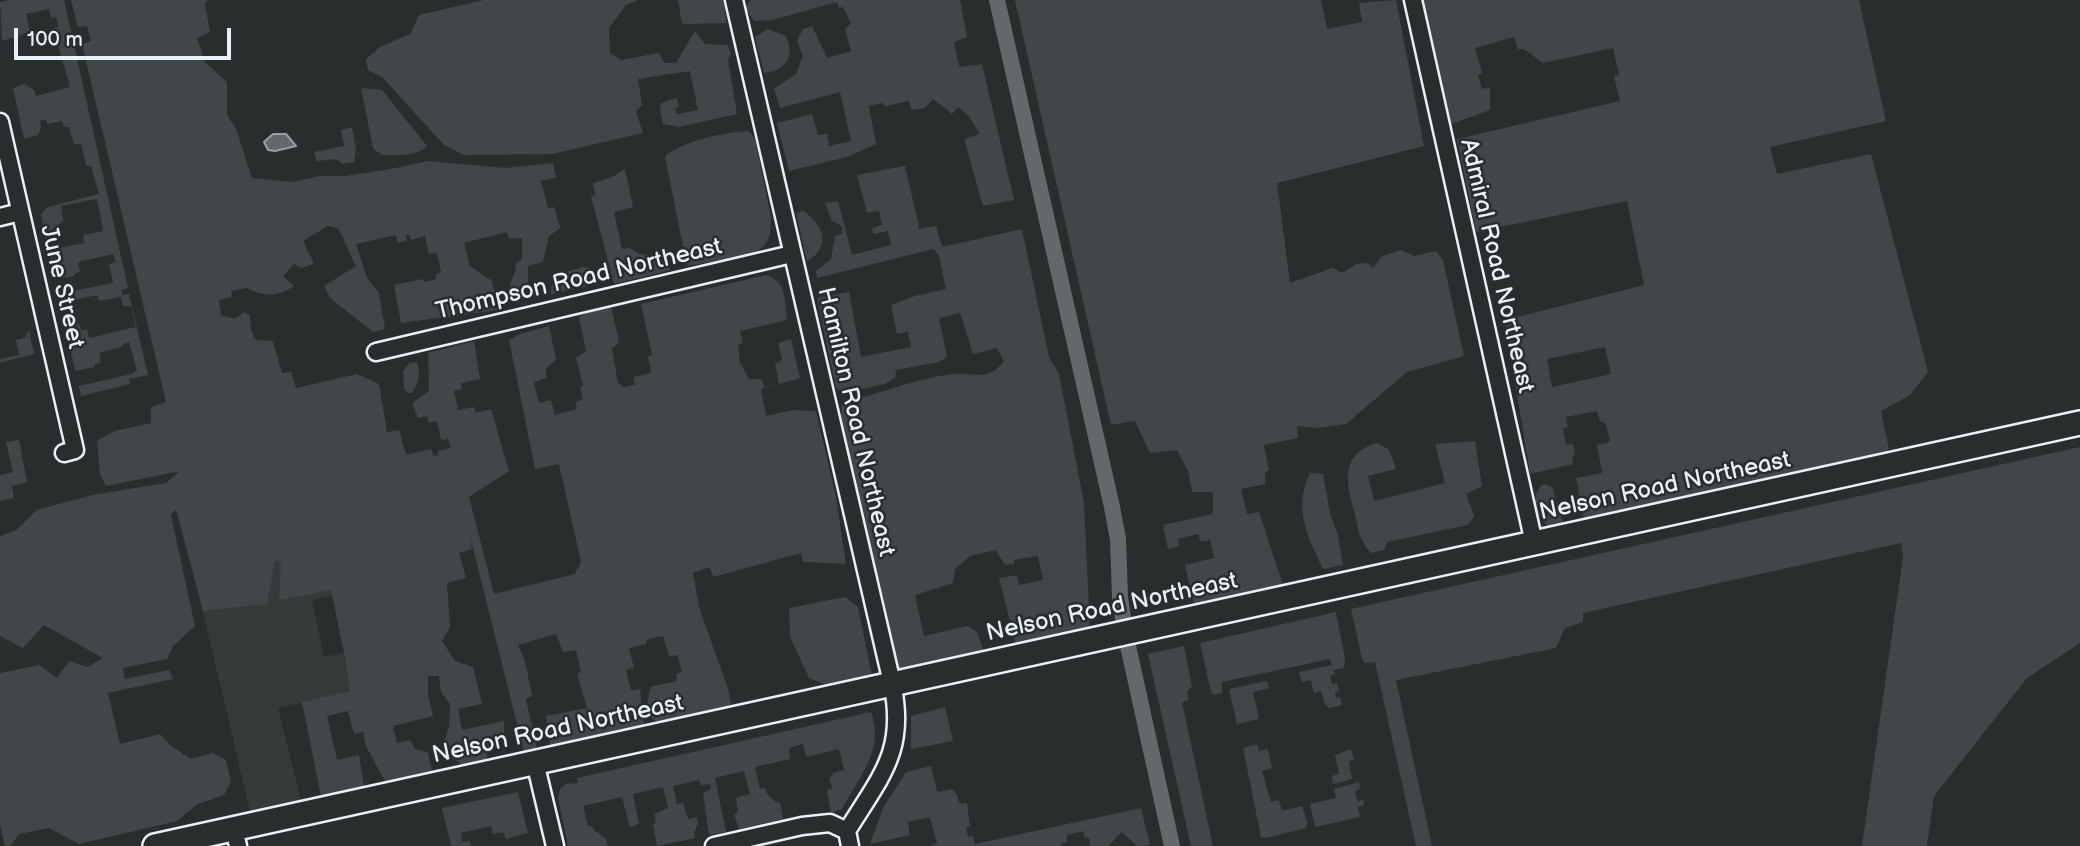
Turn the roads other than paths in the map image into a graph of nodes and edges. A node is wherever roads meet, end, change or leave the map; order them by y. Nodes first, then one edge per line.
1 (734, 0) edge
2 (1413, 0) edge
3 (0, 122) edge
4 (20, 212) junction
5 (0, 217) edge
6 (792, 254) junction
7 (376, 352) dead end
8 (2080, 423) edge
9 (64, 453) dead end
10 (1534, 542) junction
11 (892, 683) junction
12 (536, 762) junction
13 (236, 837) edge
14 (849, 839) edge
15 (155, 846) edge
16 (555, 846) edge
17 (714, 846) edge

1 - 6 street, Hamilton Road Northeast
2 - 10 street, Admiral Road Northeast
3 - 4 street, June Street
4 - 5 street
4 - 9 street, June Street
6 - 7 street, Thompson Road Northeast
6 - 11 street, Hamilton Road Northeast
8 - 10 street, Nelson Road Northeast
10 - 11 street, Nelson Road Northeast
11 - 12 street, Nelson Road Northeast
11 - 14 street, Hamilton Road Northeast
12 - 13 street, Nelson Road Northeast
12 - 16 street
13 - 15 street, Nelson Road Northeast
14 - 17 street

